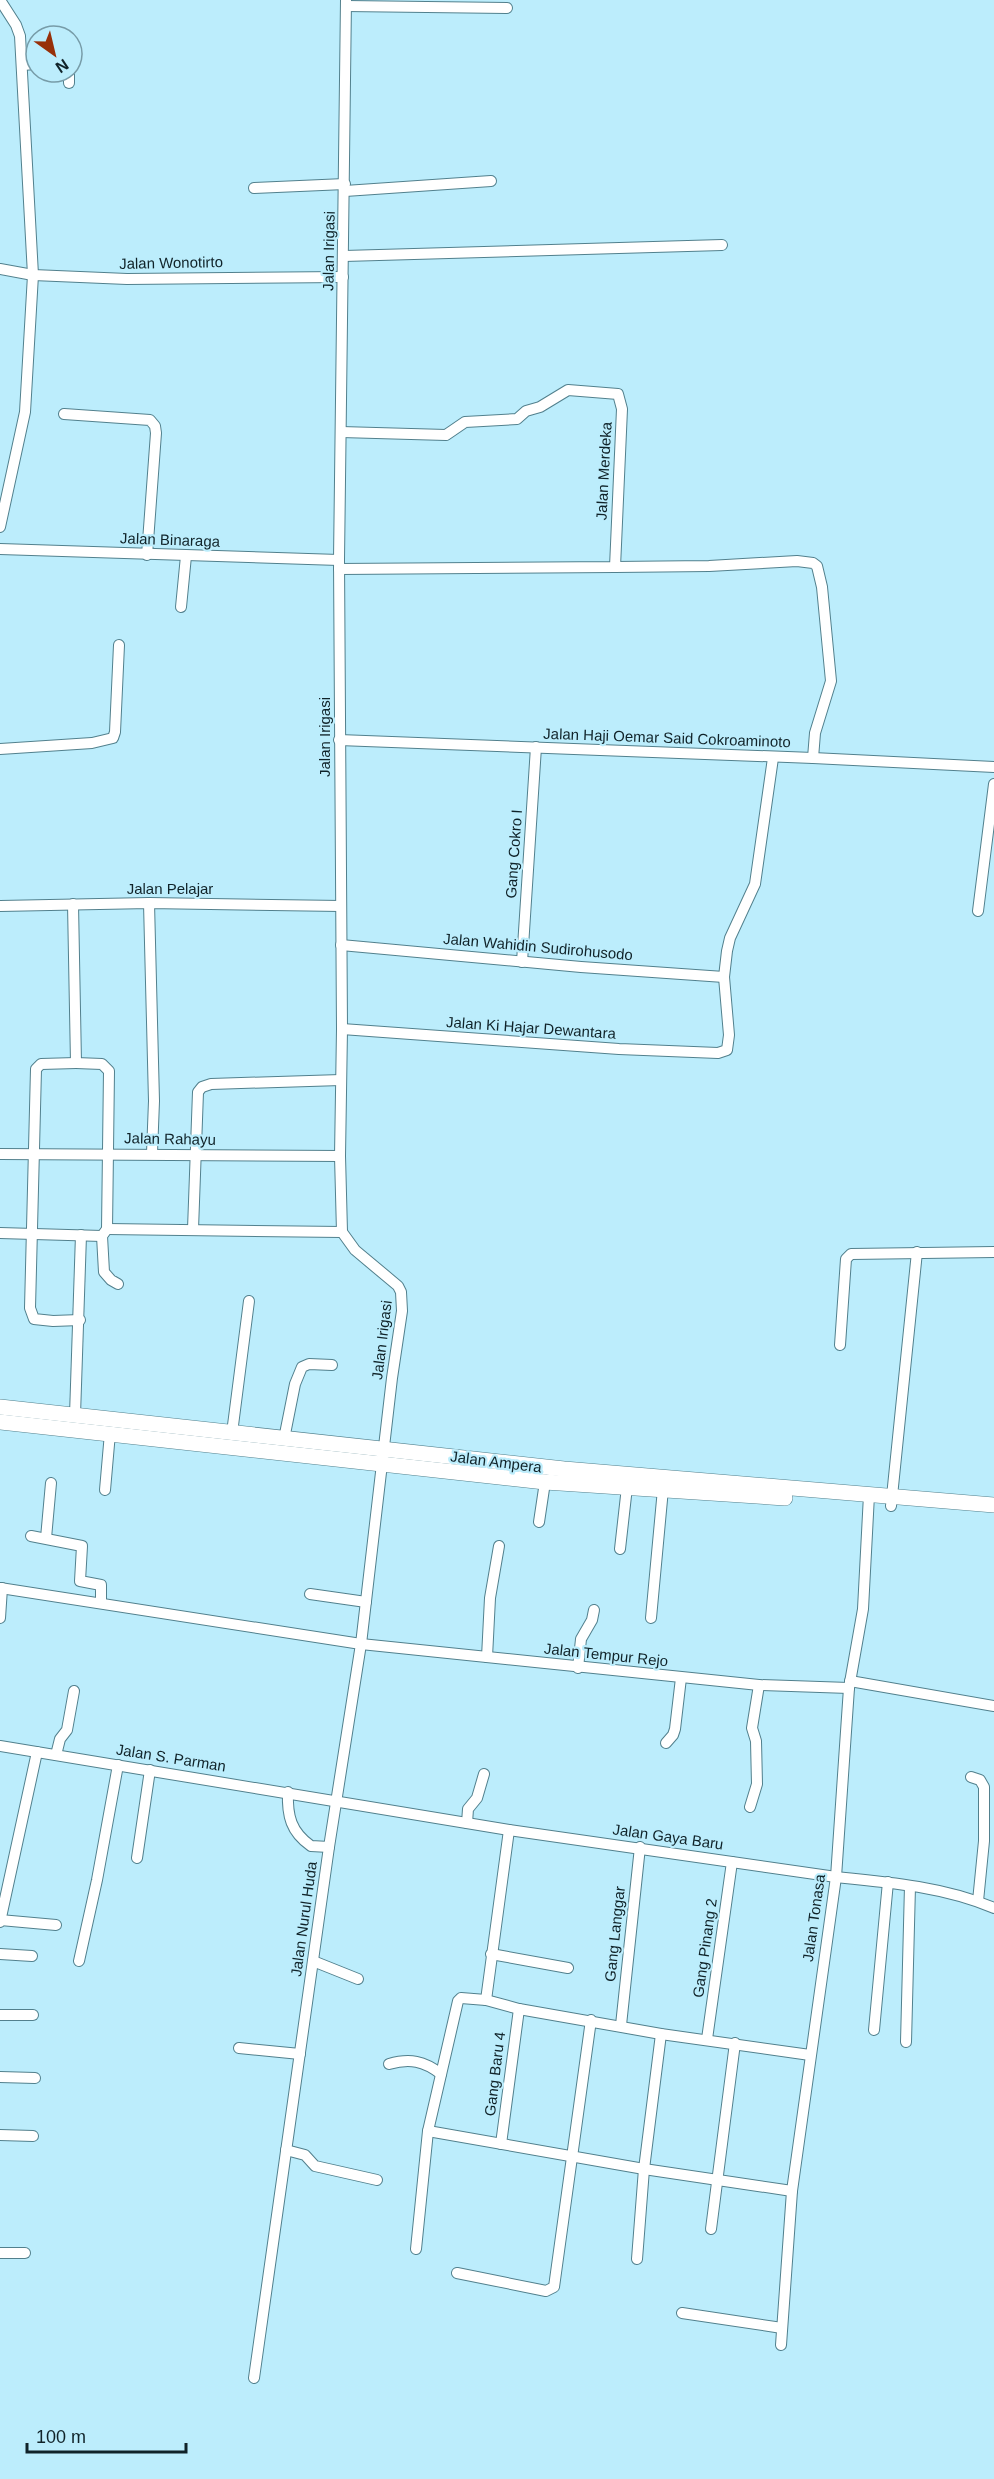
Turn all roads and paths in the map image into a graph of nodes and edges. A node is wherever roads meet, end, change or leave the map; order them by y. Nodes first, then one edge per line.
1 (0, 0) edge
2 (346, 3) edge
3 (507, 8) dead end
4 (22, 65) joint
5 (491, 181) dead end
6 (254, 188) dead end
7 (345, 188) junction
8 (722, 245) dead end
9 (344, 256) junction
10 (0, 269) edge
11 (33, 274) junction
12 (344, 277) junction
13 (64, 414) dead end
14 (341, 432) junction
15 (0, 527) edge
16 (0, 549) edge
17 (147, 555) junction
18 (186, 556) junction
19 (339, 564) junction
20 (615, 567) junction
21 (181, 607) dead end
22 (119, 645) dead end
23 (339, 740) junction
24 (536, 747) junction
25 (0, 749) edge
26 (772, 758) junction
27 (813, 758) junction
28 (994, 767) edge
29 (994, 784) edge
30 (150, 903) junction
31 (73, 904) junction
32 (0, 906) edge
33 (340, 906) junction
34 (978, 911) dead end
35 (345, 945) junction
36 (522, 962) junction
37 (724, 977) junction
38 (342, 1029) junction
39 (76, 1063) junction
40 (341, 1080) junction
41 (35, 1153) junction
42 (109, 1153) junction
43 (152, 1153) junction
44 (195, 1154) junction
45 (0, 1155) edge
46 (340, 1156) junction
47 (193, 1229) junction
48 (33, 1232) junction
49 (105, 1232) junction
50 (342, 1232) junction
51 (0, 1233) edge
52 (81, 1235) junction
53 (917, 1252) junction
54 (994, 1252) edge
55 (118, 1284) dead end
56 (249, 1301) dead end
57 (80, 1320) junction
58 (840, 1345) dead end
59 (332, 1365) dead end
60 (0, 1407) edge
61 (75, 1415) junction
62 (0, 1422) edge
63 (110, 1433) junction
64 (232, 1433) junction
65 (284, 1438) junction
66 (385, 1449) junction
67 (383, 1465) junction
68 (545, 1482) junction
69 (51, 1483) dead end
70 (627, 1487) junction
71 (663, 1489) junction
72 (105, 1490) dead end
73 (869, 1500) junction
74 (892, 1502) junction
75 (994, 1504) edge
76 (994, 1514) edge
77 (539, 1522) dead end
78 (31, 1536) dead end
79 (46, 1538) junction
80 (499, 1546) dead end
81 (620, 1549) dead end
82 (80, 1581) junction
83 (1, 1588) edge
84 (310, 1594) dead end
85 (78, 1600) junction
86 (366, 1602) junction
87 (101, 1603) junction
88 (594, 1610) dead end
89 (0, 1618) edge
90 (651, 1618) dead end
91 (361, 1644) junction
92 (488, 1658) junction
93 (578, 1668) junction
94 (681, 1678) junction
95 (759, 1685) junction
96 (850, 1685) junction
97 (74, 1691) dead end
98 (994, 1706) edge
99 (666, 1743) dead end
100 (0, 1746) edge
101 (37, 1752) junction
102 (56, 1755) junction
103 (118, 1765) junction
104 (150, 1770) junction
105 (484, 1774) dead end
106 (971, 1777) dead end
107 (288, 1792) junction
108 (345, 1803) junction
109 (750, 1807) dead end
110 (467, 1823) junction
111 (509, 1830) junction
112 (329, 1847) junction
113 (640, 1847) junction
114 (137, 1858) dead end
115 (732, 1862) junction
116 (836, 1877) junction
117 (888, 1882) junction
118 (910, 1886) junction
119 (978, 1902) junction
120 (994, 1908) edge
121 (0, 1921) edge
122 (57, 1925) dead end
123 (0, 1954) edge
124 (491, 1954) junction
125 (32, 1956) dead end
126 (79, 1961) dead end
127 (313, 1961) junction
128 (568, 1968) dead end
129 (358, 1979) dead end
130 (486, 2000) junction
131 (519, 2008) junction
132 (0, 2015) edge
133 (33, 2015) dead end
134 (591, 2020) junction
135 (621, 2025) junction
136 (874, 2030) dead end
137 (661, 2034) junction
138 (707, 2040) junction
139 (735, 2043) junction
140 (906, 2043) dead end
141 (239, 2048) dead end
142 (300, 2054) junction
143 (810, 2055) junction
144 (389, 2064) dead end
145 (441, 2074) junction
146 (0, 2077) edge
147 (35, 2078) dead end
148 (428, 2131) junction
149 (0, 2135) edge
150 (33, 2136) dead end
151 (501, 2144) junction
152 (286, 2150) junction
153 (572, 2155) junction
154 (644, 2169) junction
155 (377, 2180) dead end
156 (717, 2180) junction
157 (792, 2192) junction
158 (711, 2229) dead end
159 (416, 2249) dead end
160 (0, 2253) edge
161 (25, 2253) dead end
162 (637, 2259) dead end
163 (457, 2273) dead end
164 (682, 2313) dead end
165 (782, 2328) junction
166 (781, 2345) dead end
167 (254, 2378) dead end

1 - 4 street
2 - 3 street
2 - 7 street, Jalan Irigasi
4 - 11 street
5 - 7 street
6 - 7 street
7 - 9 street, Jalan Irigasi
8 - 9 street
9 - 12 street, Jalan Irigasi
10 - 11 street, Jalan Wonotirto
11 - 12 street, Jalan Wonotirto
11 - 15 street
12 - 14 street, Jalan Irigasi
13 - 17 street
14 - 19 street, Jalan Irigasi
14 - 20 street, Jalan Merdeka
16 - 17 street, Jalan Binaraga
17 - 18 street, Jalan Binaraga
18 - 19 street, Jalan Binaraga
18 - 21 street
19 - 20 street
19 - 23 street, Jalan Irigasi
20 - 27 street
22 - 25 street
23 - 24 street, Jalan Haji Oemar Said Cokroaminoto
23 - 33 street, Jalan Irigasi
24 - 26 street, Jalan Haji Oemar Said Cokroaminoto
24 - 36 street, Gang Cokro I
26 - 27 street, Jalan Haji Oemar Said Cokroaminoto
26 - 37 street
27 - 28 street, Jalan Haji Oemar Said Cokroaminoto
29 - 34 street
30 - 31 street, Jalan Pelajar
30 - 33 street, Jalan Pelajar
30 - 43 street
31 - 32 street, Jalan Pelajar
31 - 39 street
33 - 35 street, Jalan Irigasi
35 - 36 street, Jalan Wahidin Sudirohusodo
35 - 38 street, Jalan Irigasi
36 - 37 street, Jalan Wahidin Sudirohusodo
37 - 38 street, Jalan Ki Hajar Dewantara
38 - 40 street, Jalan Irigasi
39 - 41 street
39 - 42 street
40 - 44 street
40 - 46 street, Jalan Irigasi
41 - 42 street, Jalan Rahayu
41 - 45 street, Jalan Rahayu
41 - 48 street
42 - 43 street, Jalan Rahayu
42 - 49 street
43 - 44 street, Jalan Rahayu
44 - 46 street, Jalan Rahayu
44 - 47 street
46 - 50 street, Jalan Irigasi
47 - 49 street
47 - 50 street
48 - 51 street
48 - 52 street
48 - 57 street
49 - 52 street
49 - 55 street
50 - 66 street, Jalan Irigasi
52 - 57 street
53 - 54 street
53 - 58 street
53 - 74 street
56 - 64 street
57 - 61 street
59 - 65 street
60 - 61 main road, Jalan Ampera
61 - 64 main road, Jalan Ampera
62 - 63 main road, Jalan Ampera
63 - 67 main road, Jalan Ampera
63 - 72 street
64 - 65 main road, Jalan Ampera
65 - 66 main road, Jalan Ampera
66 - 67 street, Jalan Nurul Huda
66 - 73 main road, Jalan Ampera
67 - 68 main road, Jalan Ampera
67 - 86 street, Jalan Nurul Huda
68 - 70 main road, Jalan Ampera
68 - 77 street
69 - 79 street
70 - 71 main road, Jalan Ampera
70 - 81 street
71 - 73 main road, Jalan Ampera
71 - 90 street
73 - 74 main road, Jalan Ampera
73 - 96 street, Jalan Tonasa
74 - 75 main road, Jalan Ampera
74 - 76 main road, Jalan Ampera
78 - 79 street
79 - 82 street
80 - 92 street
82 - 85 street
82 - 87 street
83 - 85 street, Jalan Tempur Rejo
83 - 89 street
84 - 86 street
85 - 87 street, Jalan Tempur Rejo
86 - 91 street, Jalan Nurul Huda
87 - 91 street, Jalan Tempur Rejo
88 - 93 street
91 - 92 street, Jalan Tempur Rejo
91 - 108 street, Jalan Nurul Huda
92 - 93 street, Jalan Tempur Rejo
93 - 94 street, Jalan Tempur Rejo
94 - 95 street, Jalan Tempur Rejo
94 - 99 street
95 - 96 street, Jalan Tempur Rejo
95 - 109 street
96 - 98 street, Jalan Tempur Rejo
96 - 116 street, Jalan Tonasa
97 - 102 street
100 - 101 street, Jalan S. Parman
101 - 102 street, Jalan S. Parman
101 - 121 street
102 - 103 street, Jalan S. Parman
103 - 104 street, Jalan S. Parman
103 - 126 street
104 - 107 street, Jalan S. Parman
104 - 114 street
105 - 110 street
106 - 119 street
107 - 108 street, Jalan S. Parman
107 - 112 street
108 - 110 street, Jalan Gaya Baru
108 - 112 street, Jalan Nurul Huda
110 - 111 street, Jalan Gaya Baru
111 - 113 street, Jalan Gaya Baru
111 - 124 street
112 - 127 street, Jalan Nurul Huda
113 - 115 street, Jalan Gaya Baru
113 - 135 street, Gang Langgar
115 - 116 street, Jalan Gaya Baru
115 - 138 street, Gang Pinang 2
116 - 117 street, Jalan Gaya Baru
116 - 143 street, Jalan Tonasa
117 - 118 street, Jalan Gaya Baru
117 - 136 street
118 - 119 street, Jalan Gaya Baru
118 - 140 street
119 - 120 street, Jalan Gaya Baru
121 - 122 street
123 - 125 street
124 - 128 street
124 - 130 street
127 - 129 street
127 - 142 street, Jalan Nurul Huda
130 - 131 street
130 - 145 street
131 - 134 street
131 - 151 street, Gang Baru 4
132 - 133 street
134 - 135 street
134 - 153 street
135 - 137 street
137 - 138 street
137 - 154 street
138 - 139 street
139 - 143 street
139 - 156 street
141 - 142 street
142 - 152 street, Jalan Nurul Huda
143 - 157 street, Jalan Tonasa
144 - 145 street
145 - 148 street
146 - 147 street
148 - 151 street
148 - 159 street
149 - 150 street
151 - 153 street
152 - 155 street
152 - 167 street, Jalan Nurul Huda
153 - 154 street
153 - 163 street
154 - 156 street
154 - 162 street
156 - 157 street
156 - 158 street
157 - 165 street, Jalan Tonasa
160 - 161 street
164 - 165 street
165 - 166 street, Jalan Tonasa

